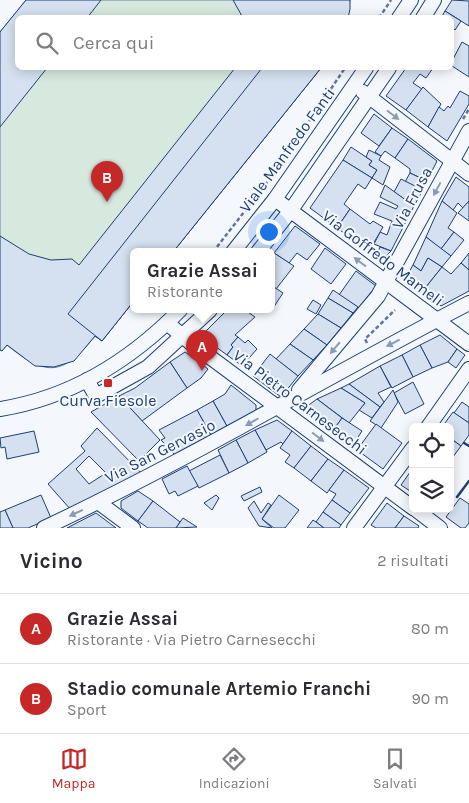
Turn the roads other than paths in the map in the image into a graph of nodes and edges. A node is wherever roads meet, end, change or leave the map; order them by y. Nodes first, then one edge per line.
1 (411, 0) edge
2 (434, 0) edge
3 (401, 15) edge
4 (425, 15) edge
5 (365, 70) edge
6 (388, 70) edge
7 (354, 86) junction
8 (369, 97) junction
9 (469, 131) edge
10 (452, 160) junction
11 (469, 174) edge
12 (275, 199) junction
13 (291, 210) junction
14 (236, 248) edge
15 (261, 248) edge
16 (387, 283) junction
17 (469, 303) edge
18 (177, 313) edge
19 (207, 313) edge
20 (437, 320) junction
21 (167, 323) junction
22 (184, 336) junction
23 (469, 344) edge
24 (469, 369) edge
25 (87, 380) junction
26 (285, 403) junction
27 (0, 409) edge
28 (431, 423) edge
29 (409, 454) edge
30 (385, 487) junction
31 (98, 502) junction
32 (409, 505) edge
33 (419, 513) edge
34 (44, 528) edge
35 (133, 528) edge
36 (354, 528) edge
37 (440, 528) edge

1 - 3 street
2 - 4 street
5 - 7 street, Viale Manfredo Fanti
6 - 8 street
7 - 8 street
7 - 12 street, Viale Manfredo Fanti
8 -> 10 street
8 - 13 street
9 - 10 street, Via Frusa
10 - 11 street
10 -> 16 street, Via Frusa
12 - 13 street, Via Goffredo Mameli
12 - 14 street, Viale Manfredo Fanti
13 - 15 street
16 -> 13 street, Via Goffredo Mameli
16 - 20 street, Via Goffredo Mameli
16 -> 26 street, Via San Gervasio
17 - 20 street, Via San Gervasio
18 - 21 street
19 - 22 street
20 - 23 street, Via Goffredo Mameli
20 -> 26 street, Via San Gervasio
21 - 22 street, Via Pietro Carnesecchi
21 - 25 street
22 - 25 street
22 - 26 street, Via Pietro Carnesecchi
24 - 28 street
25 - 27 street
26 -> 30 street, Via Pietro Carnesecchi
26 -> 31 street, Via San Gervasio
29 - 30 street
30 - 32 street, Via Pietro Carnesecchi
30 - 36 street
31 -> 34 street, Via San Gervasio
31 - 35 street
33 - 37 street, Via Pietro Carnesecchi

